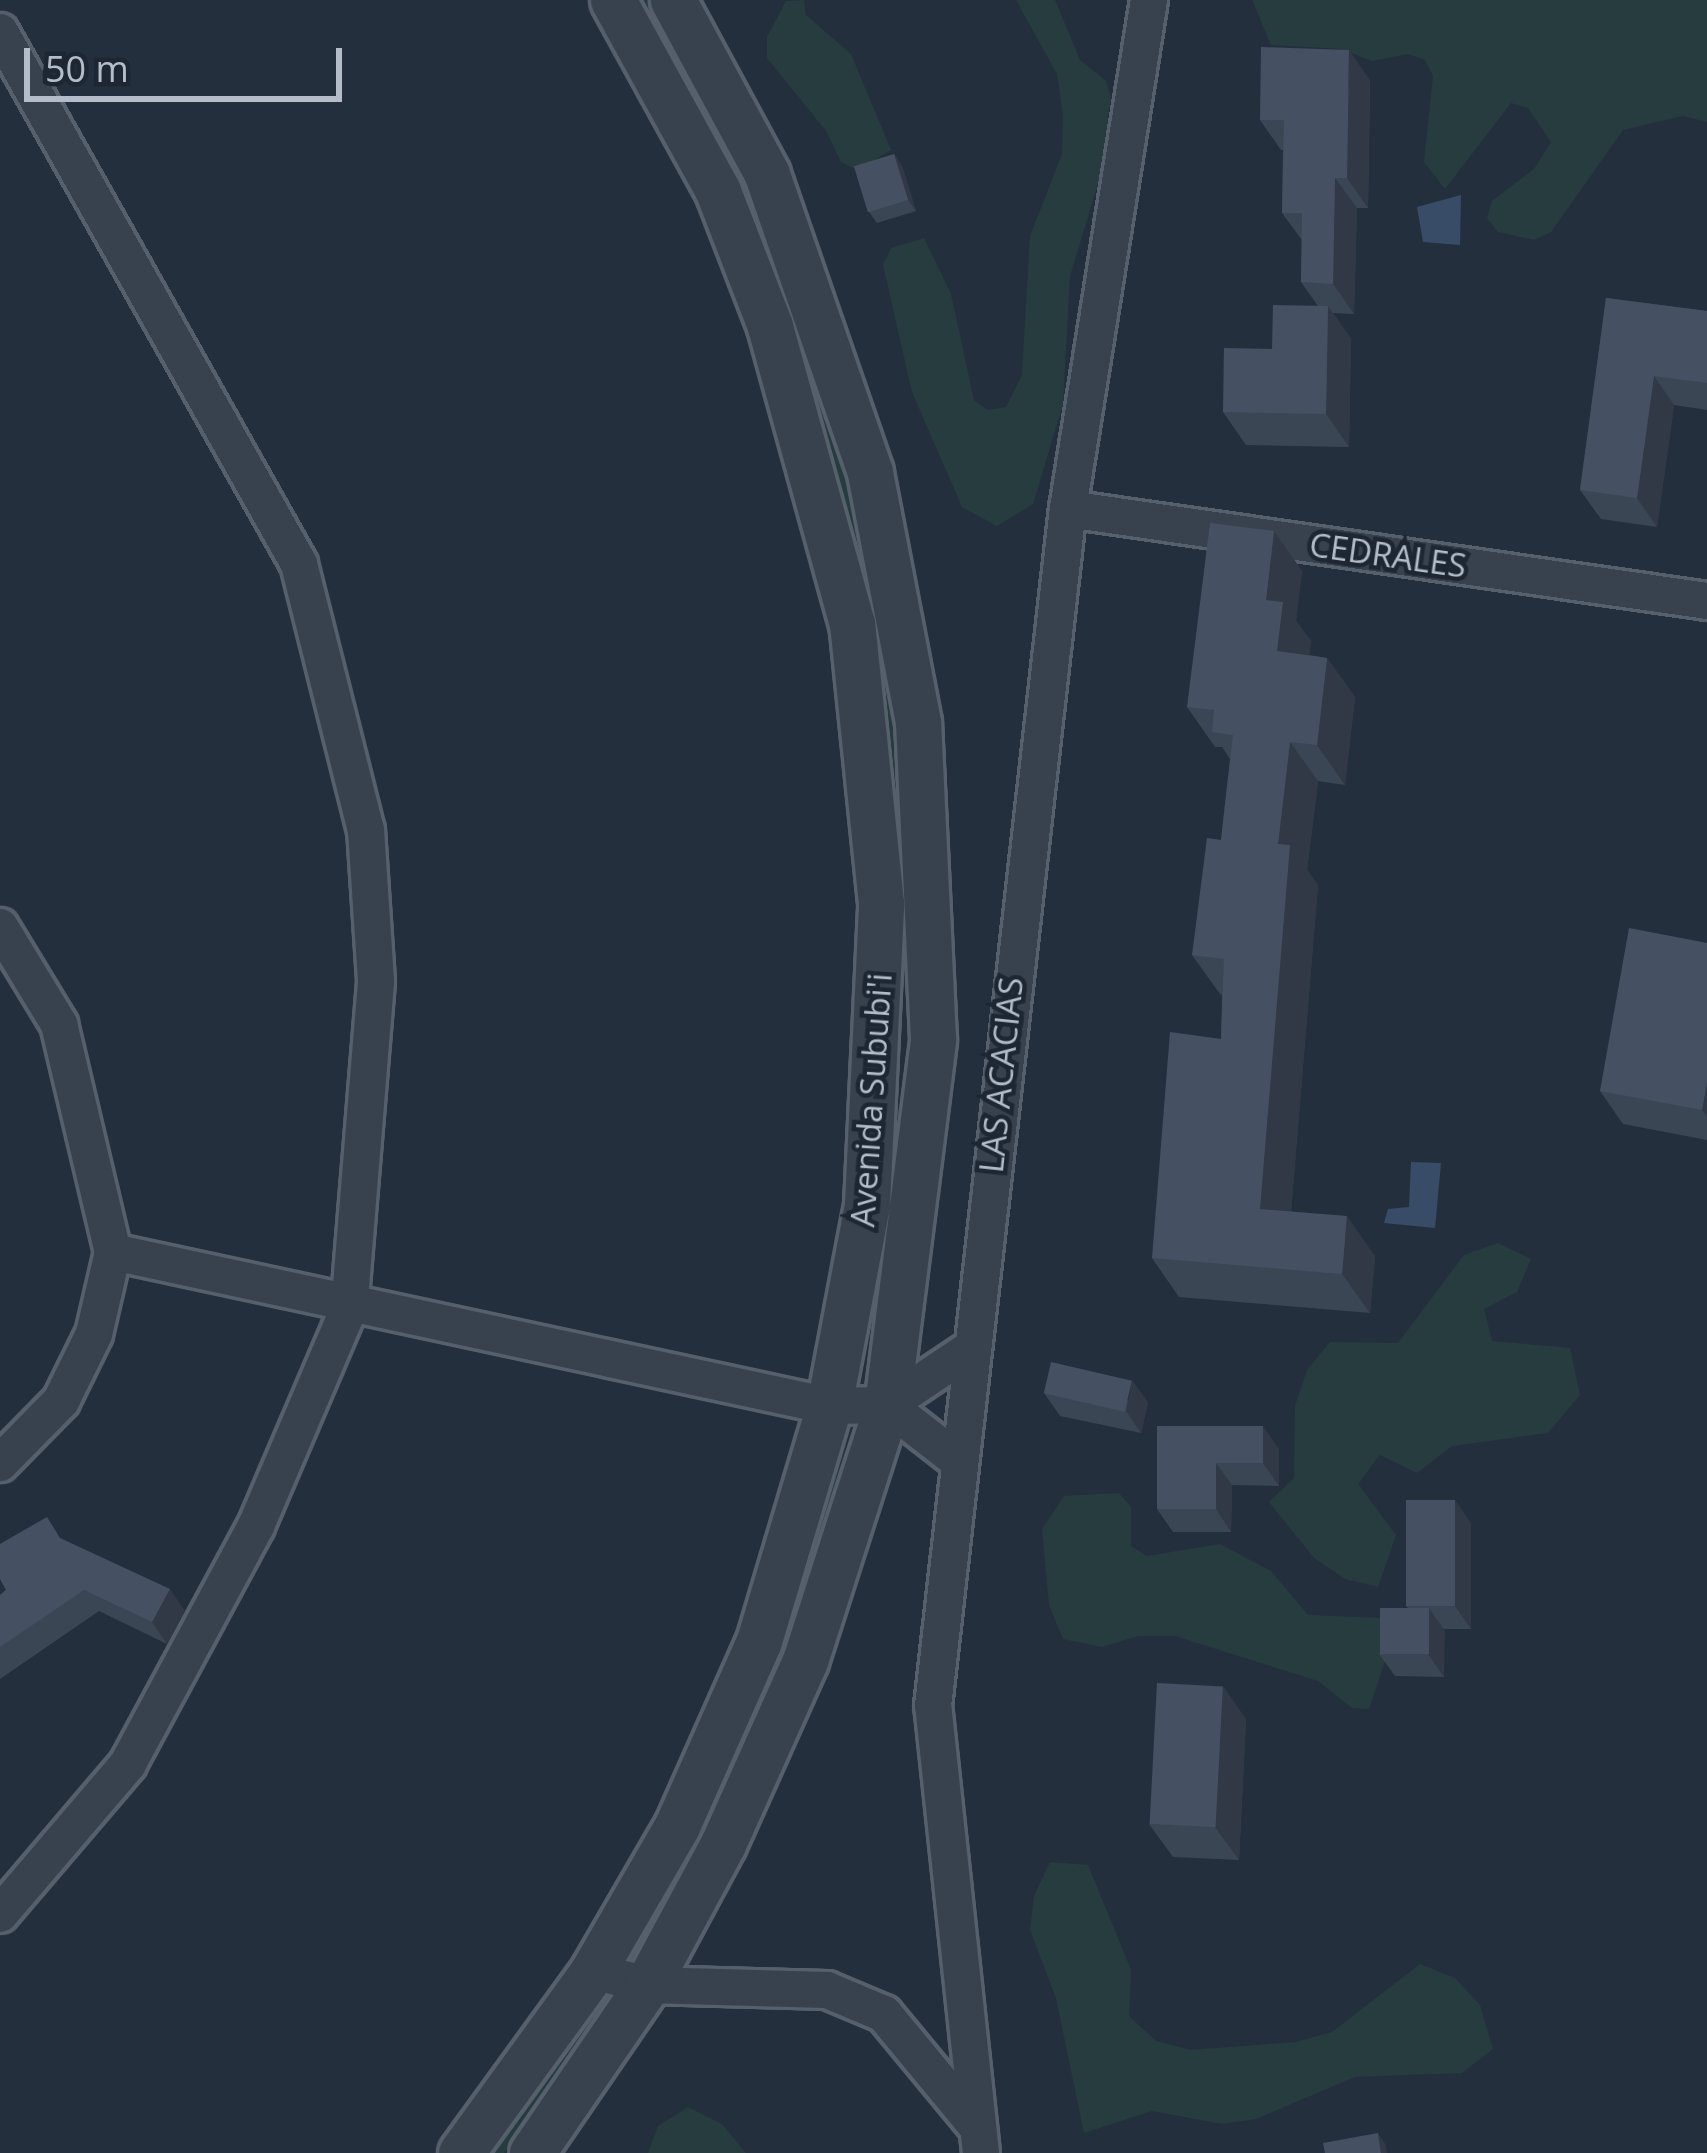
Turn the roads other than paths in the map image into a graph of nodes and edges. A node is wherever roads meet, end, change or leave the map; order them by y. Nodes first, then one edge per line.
1 (613, 0) edge
2 (673, 0) edge
3 (1149, 0) edge
4 (0, 32) edge
5 (1068, 509) junction
6 (1707, 601) edge
7 (0, 927) edge
8 (113, 1252) junction
9 (350, 1308) junction
10 (972, 1348) junction
11 (829, 1406) junction
12 (887, 1406) junction
13 (959, 1461) junction
14 (0, 1463) edge
15 (0, 1915) edge
16 (592, 1971) junction
17 (646, 1985) junction
18 (979, 2140) edge
19 (461, 2153) edge
20 (532, 2153) edge

1 - 11 street, Avenida Sububi'i
2 - 12 street, Avenida Sububi'i
3 - 5 street, LAS ACACIAS
4 - 9 street
5 - 6 street, CEDRALES
5 - 10 street, LAS ACACIAS
7 - 8 street
8 - 9 street
8 - 14 street
9 - 11 street
9 - 15 street
10 - 12 street
10 - 13 street, LAS ACACIAS
11 - 12 street
11 - 16 street, Avenida Sububi'i
12 - 13 street
12 - 17 street, Avenida Sububi'i
13 - 18 street, LAS ACACIAS
16 - 17 street
16 - 19 street, Avenida Sububi'i
17 - 18 street
17 - 20 street, Avenida Sububi'i

